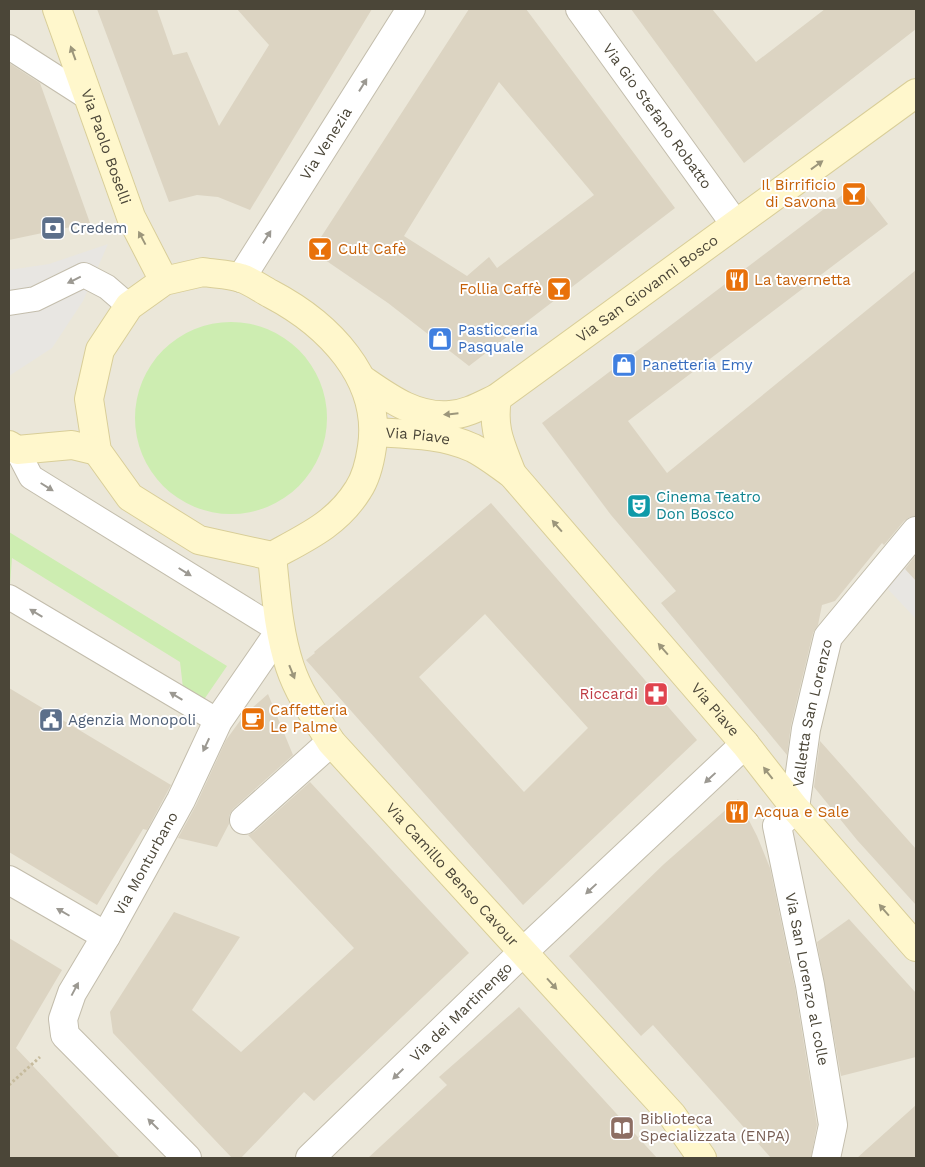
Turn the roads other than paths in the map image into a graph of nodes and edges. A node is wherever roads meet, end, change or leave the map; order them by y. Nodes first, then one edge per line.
1 (57, 9) edge
2 (411, 9) edge
3 (580, 9) edge
4 (9, 47) edge
5 (916, 93) edge
6 (90, 99) junction
7 (735, 224) junction
8 (241, 278) junction
9 (164, 281) junction
10 (9, 303) edge
11 (129, 306) junction
12 (363, 380) junction
13 (497, 398) junction
14 (374, 432) junction
15 (96, 451) junction
16 (12, 452) edge
17 (512, 474) junction
18 (916, 530) edge
19 (272, 556) junction
20 (9, 597) edge
21 (280, 631) junction
22 (218, 721) junction
23 (331, 742) junction
24 (745, 744) junction
25 (795, 808) junction
26 (244, 820) dead end
27 (9, 880) edge
28 (106, 936) junction
29 (916, 947) edge
30 (523, 952) junction
31 (187, 1158) edge
32 (310, 1158) edge
33 (702, 1158) edge
34 (826, 1158) edge

6 -> 1 street, Via Paolo Boselli
8 -> 2 street, Via Venezia
3 - 7 street, Via Gio Stefano Robatto
4 - 6 lane
7 -> 5 street, Via San Giovanni Bosco
9 -> 6 street, Via Paolo Boselli
7 - 13 street, Via San Giovanni Bosco
8 - 9 street
8 - 12 street
9 - 11 street
11 -> 10 lane
11 - 15 street
13 -> 12 street, Via San Giovanni Bosco
12 - 14 street
13 - 17 street, Via Piave
14 - 17 street, Via Piave
14 - 19 street
15 - 16 street
15 - 19 street
16 -> 21 lane
24 -> 17 street, Via Piave
18 - 25 street, Valletta San Lorenzo
19 - 21 street, Via Camillo Benso Cavour
22 -> 20 lane
21 - 22 street, Via Monturbano
21 -> 23 street, Via Camillo Benso Cavour
22 -> 28 street, Via Monturbano
23 - 26 street
23 - 30 street, Via Camillo Benso Cavour
25 -> 24 street, Via Piave
24 -> 30 street, Via dei Martinengo
29 -> 25 street, Via Piave
25 - 34 street, Via San Lorenzo al colle
28 -> 27 street
31 -> 28 street, Via Monturbano
30 -> 32 street, Via dei Martinengo
30 -> 33 street, Via Camillo Benso Cavour

